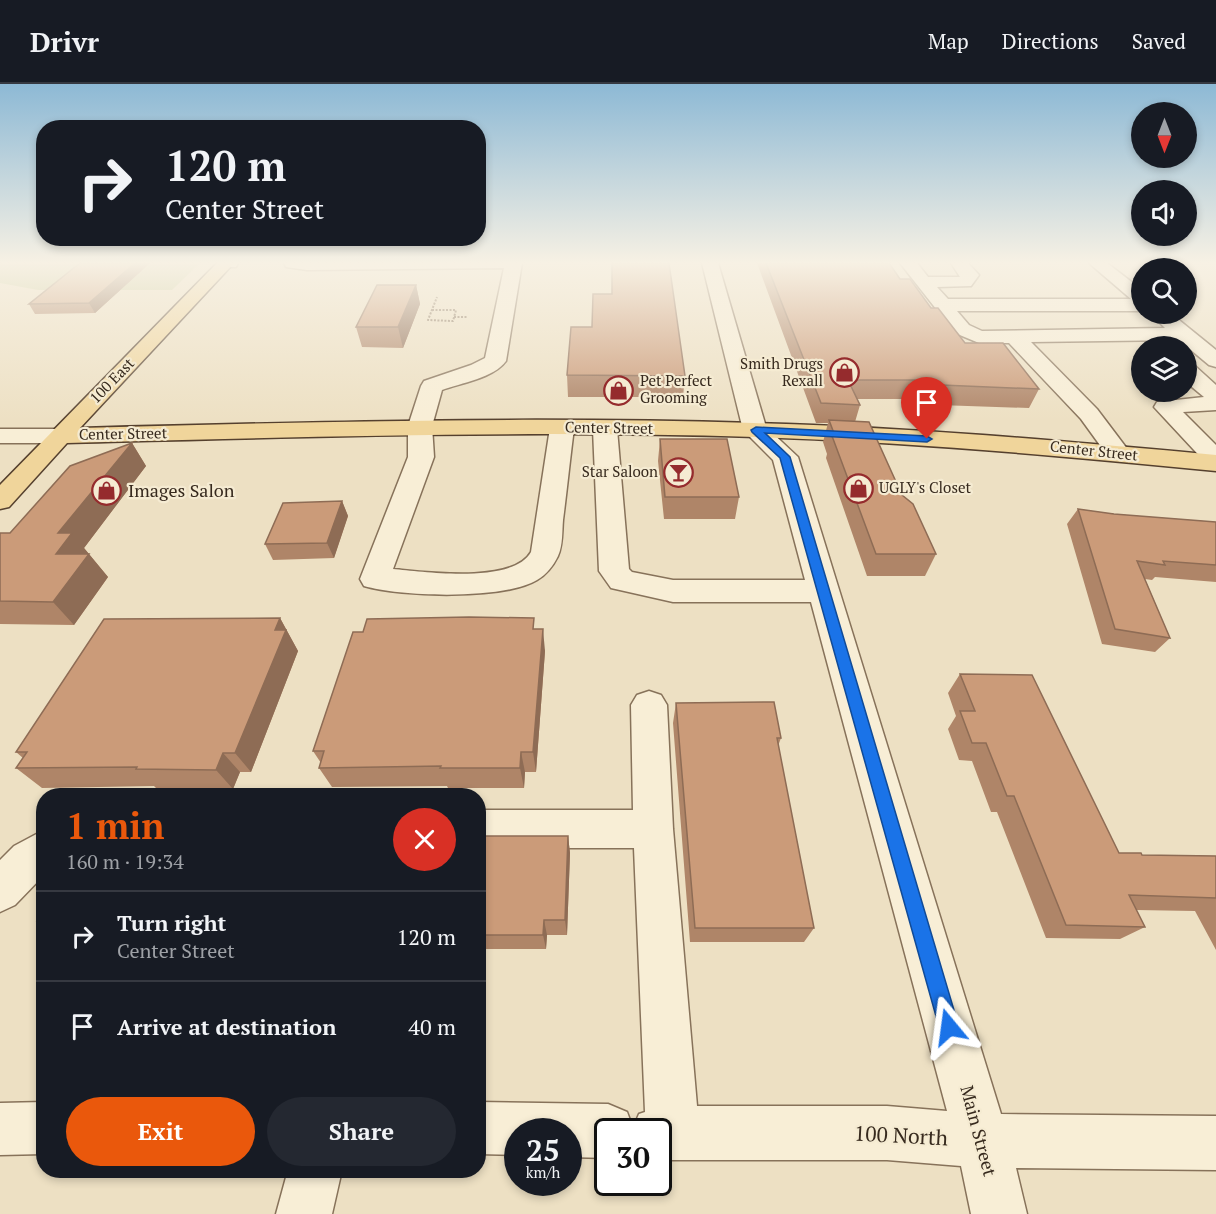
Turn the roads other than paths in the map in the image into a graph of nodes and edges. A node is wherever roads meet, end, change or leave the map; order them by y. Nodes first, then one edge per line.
1 (176, 316) edge
2 (504, 316) edge
3 (725, 316) edge
4 (951, 316) edge
5 (1171, 324) edge
6 (1014, 337) junction
7 (1203, 351) edge
8 (1197, 380) edge
9 (1216, 396) edge
10 (1216, 403) edge
11 (420, 426) junction
12 (562, 428) junction
13 (605, 429) junction
14 (756, 430) junction
15 (0, 436) edge
16 (60, 436) junction
17 (1119, 454) junction
18 (1216, 461) edge
19 (0, 501) edge
20 (824, 591) junction
21 (649, 705) dead end
22 (486, 829) edge
23 (653, 829) junction
24 (36, 855) edge
25 (0, 890) edge
26 (665, 1118) edge
27 (36, 1128) edge
28 (486, 1128) edge
29 (0, 1129) edge
30 (594, 1131) edge
31 (672, 1133) edge
32 (982, 1141) junction
33 (1216, 1143) edge
34 (313, 1178) edge
35 (304, 1214) edge
36 (999, 1214) edge

1 - 16 main road, 100 East
2 - 11 street
3 - 14 street
4 - 6 street
5 - 7 street
6 - 7 street
6 - 17 street
8 - 9 street
10 - 18 street
11 - 12 main road, Center Street
11 - 12 street
11 - 16 main road, Center Street
12 - 13 main road, Center Street
13 - 14 main road, Center Street
13 - 20 street
14 - 17 main road, Center Street
14 - 20 street, Main Street
15 - 16 street, Center Street
16 - 19 main road, 100 East
17 - 18 main road, Center Street
20 - 32 street, Main Street
21 - 23 street
22 - 23 street
23 - 26 street
24 - 25 street
27 - 29 street
28 - 30 street
31 - 32 street, 100 North
32 - 33 street, 100 North
32 - 36 street, Main Street
34 - 35 street

